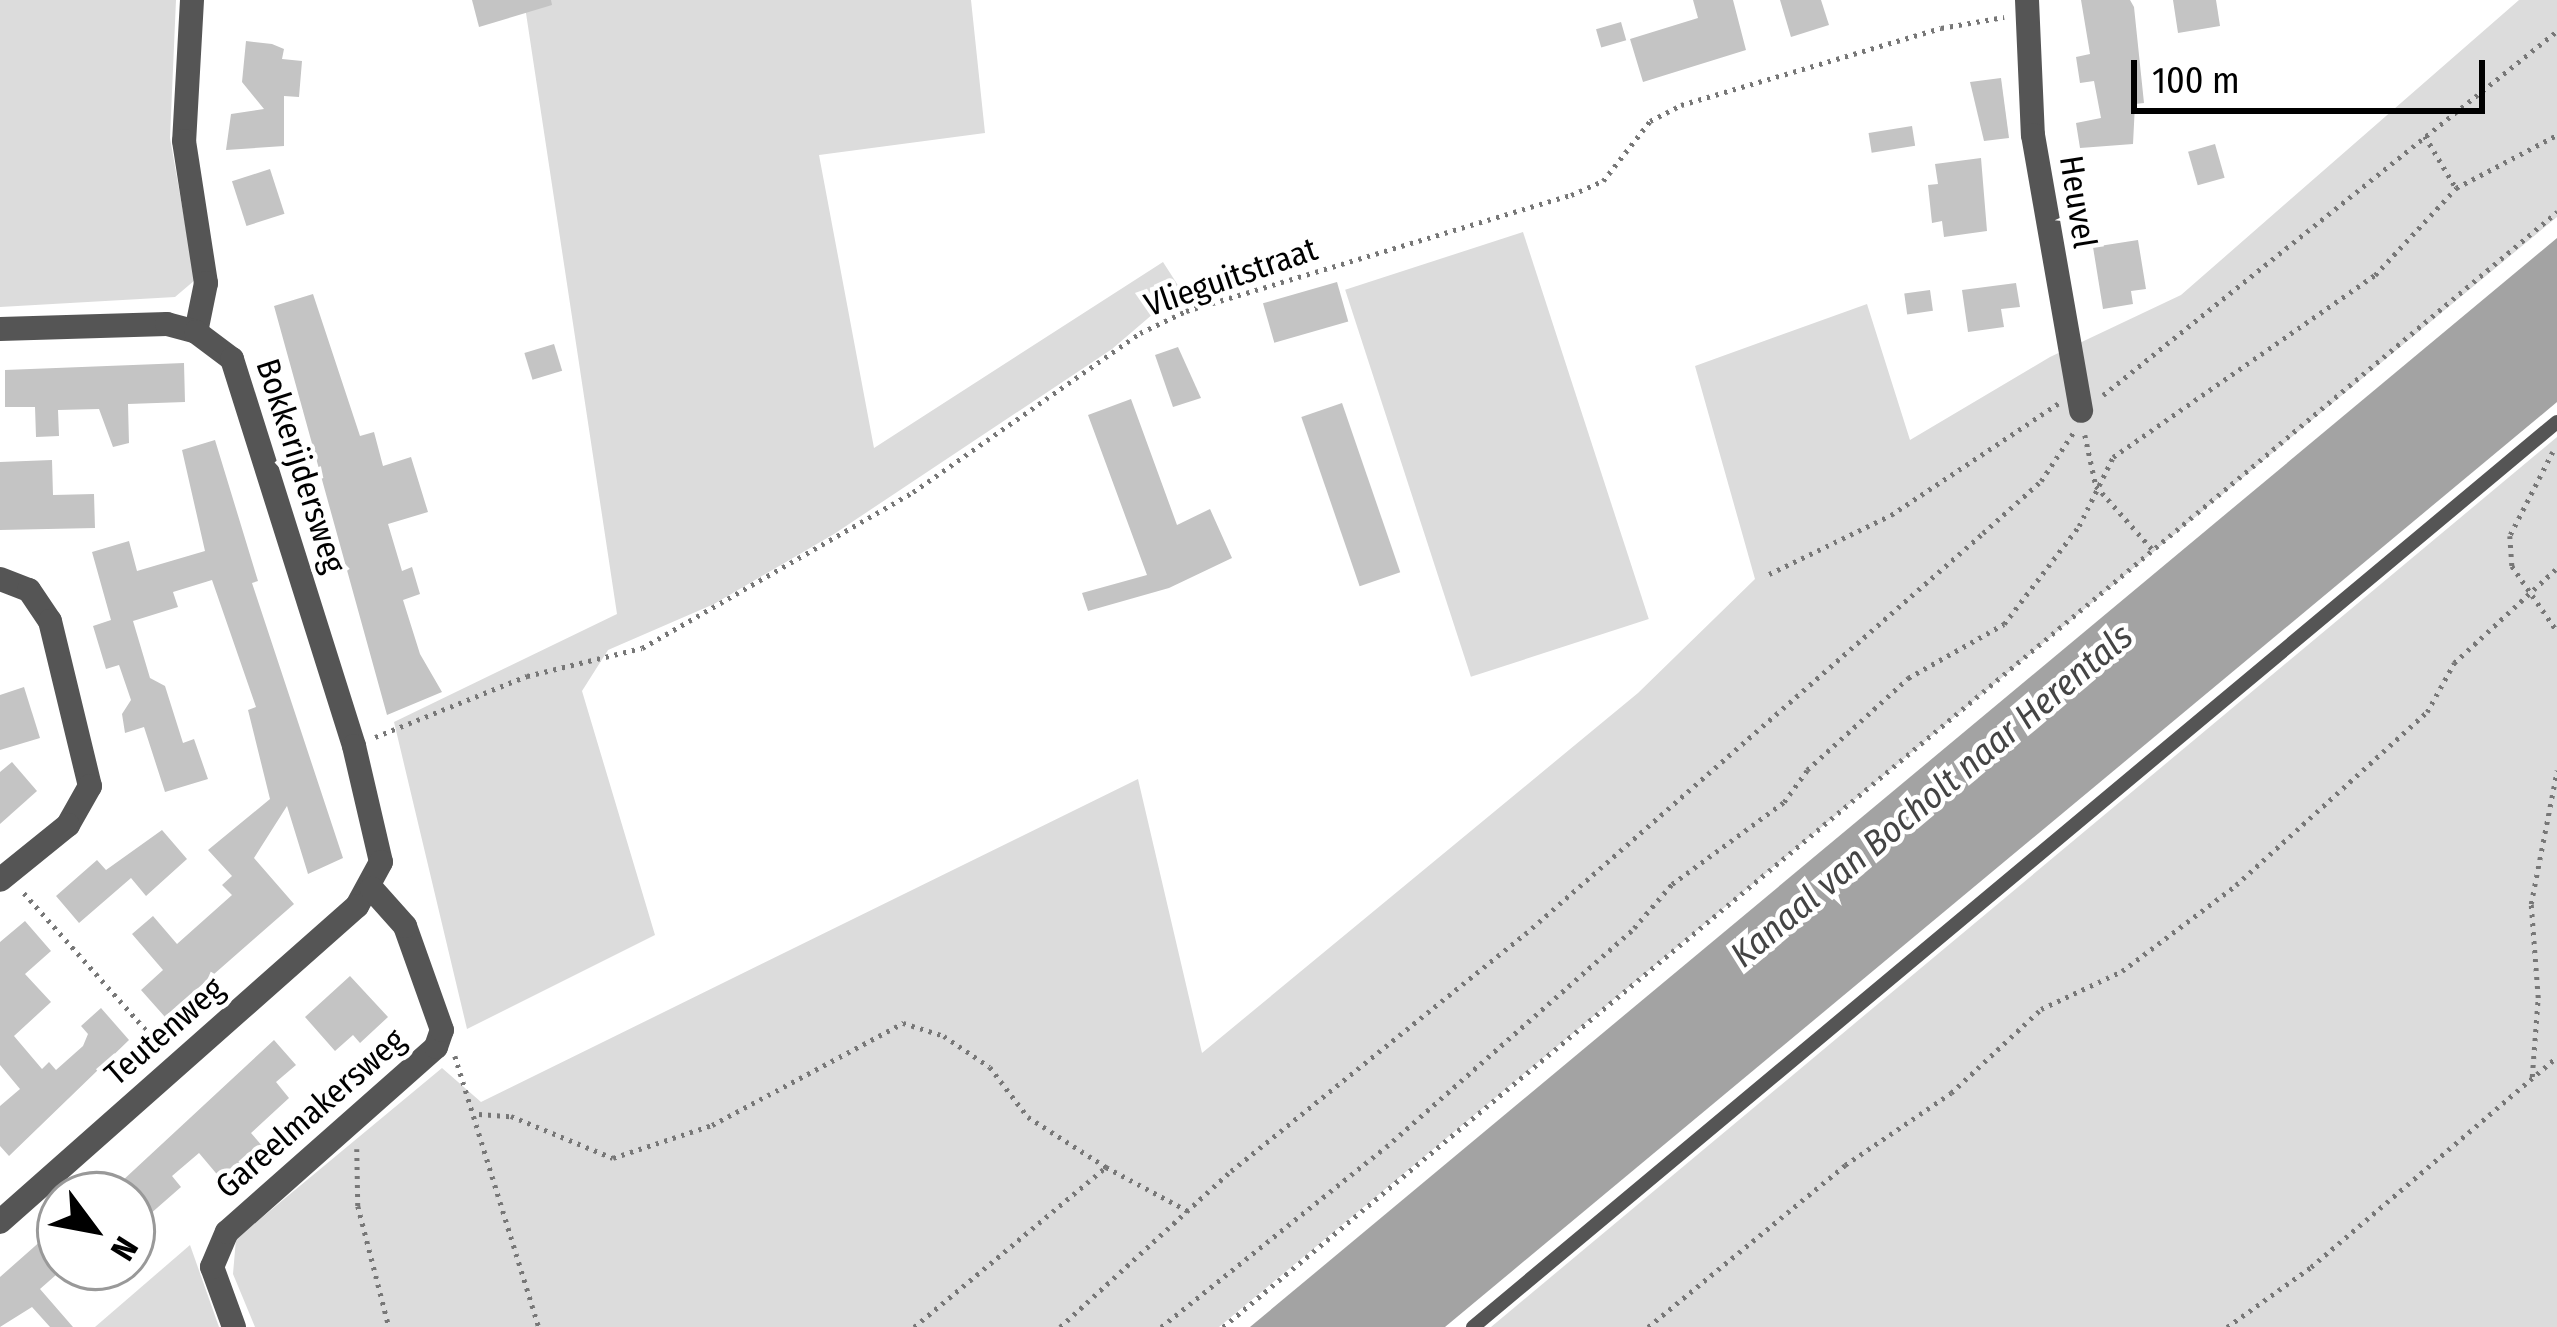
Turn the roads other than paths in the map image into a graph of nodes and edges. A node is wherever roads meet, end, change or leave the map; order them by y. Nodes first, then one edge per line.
1 (192, 0) edge
2 (2027, 6) edge
3 (0, 329) edge
4 (196, 332) junction
5 (2077, 402) road end
6 (2557, 422) edge
7 (0, 579) edge
8 (3, 877) edge
9 (371, 889) junction
10 (0, 1222) edge
11 (234, 1327) edge
12 (1473, 1327) edge

1 - 4 street
2 - 5 street, Heuvel
3 - 4 street
4 - 9 street, Bokkerijdersweg
6 - 12 lane
7 - 8 street
9 - 10 street, Teutenweg
9 - 11 street, Gareelmakersweg

